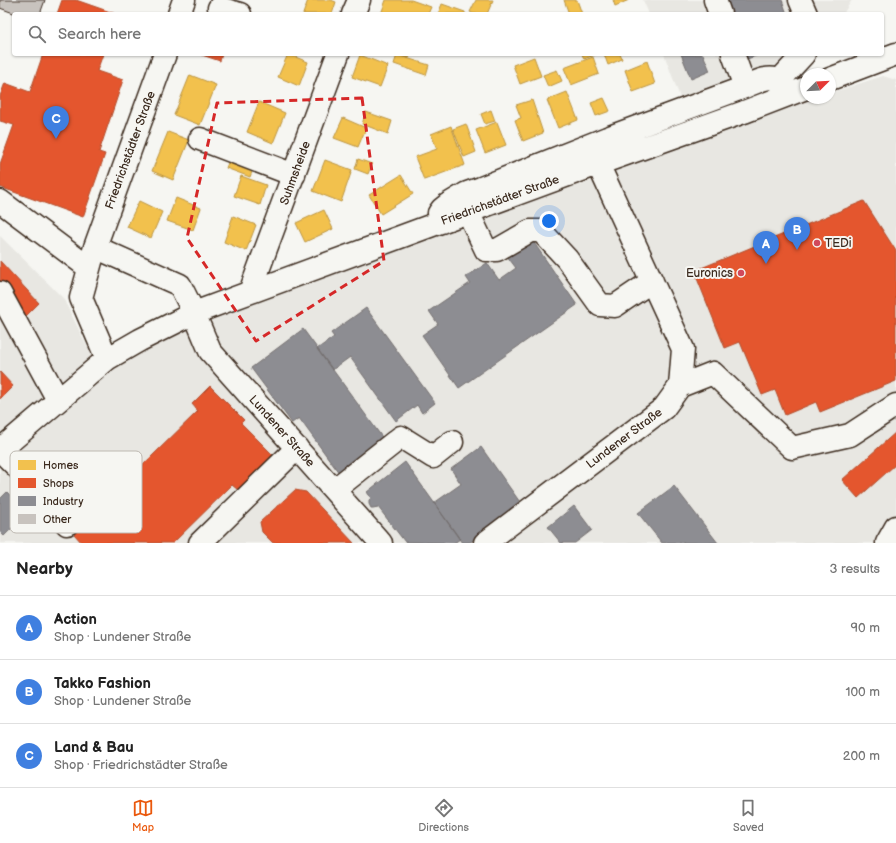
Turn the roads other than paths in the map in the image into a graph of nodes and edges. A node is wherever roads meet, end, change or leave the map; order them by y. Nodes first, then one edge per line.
1 (184, 0) edge
2 (358, 0) edge
3 (715, 0) edge
4 (800, 0) edge
5 (219, 8) dead end
6 (180, 12) edge
7 (233, 12) edge
8 (354, 12) edge
9 (719, 12) edge
10 (805, 12) edge
11 (896, 54) edge
12 (164, 56) edge
13 (337, 56) edge
14 (734, 56) edge
15 (803, 56) edge
16 (836, 77) edge
17 (745, 87) junction
18 (790, 88) edge
19 (200, 140) dead end
20 (598, 164) junction
21 (294, 175) junction
22 (0, 201) edge
23 (468, 212) junction
24 (441, 222) junction
25 (95, 247) junction
26 (89, 268) junction
27 (652, 281) junction
28 (250, 292) junction
29 (0, 293) edge
30 (194, 313) junction
31 (107, 359) junction
32 (680, 386) junction
33 (58, 400) junction
34 (896, 405) edge
35 (452, 442) dead end
36 (297, 448) junction
37 (0, 450) edge
38 (10, 460) edge
39 (334, 490) junction
40 (896, 527) edge
41 (200, 543) edge
42 (381, 543) edge
43 (485, 543) edge
44 (887, 543) edge

1 - 6 street
2 - 8 street
3 - 9 street
4 - 10 street
5 - 7 street
11 - 16 street
12 - 25 street, Friedrichstädter Straße
13 - 21 street, Suhmsheide
14 - 17 street
15 - 18 street
17 - 18 street
17 - 24 street
18 - 20 street, Friedrichstädter Straße
19 - 21 street
20 - 23 street, Friedrichstädter Straße
20 - 27 street
21 - 28 street, Suhmsheide
22 - 26 street
23 - 24 street, Friedrichstädter Straße
23 - 27 street
24 - 28 street, Friedrichstädter Straße
25 - 26 street, Friedrichstädter Straße
25 - 30 street
26 - 31 street, Friedrichstädter Straße
27 - 32 street
28 - 30 street, Friedrichstädter Straße
29 - 33 street
30 - 31 street, Friedrichstädter Straße
30 - 36 street, Lundener Straße
31 - 33 street, Friedrichstädter Straße
32 - 34 street
32 - 43 street, Lundener Straße
33 - 37 street, Friedrichstädter Straße
35 - 39 street
36 - 39 street, Lundener Straße
36 - 41 street
37 - 38 street
39 - 42 street, Lundener Straße
40 - 44 street

